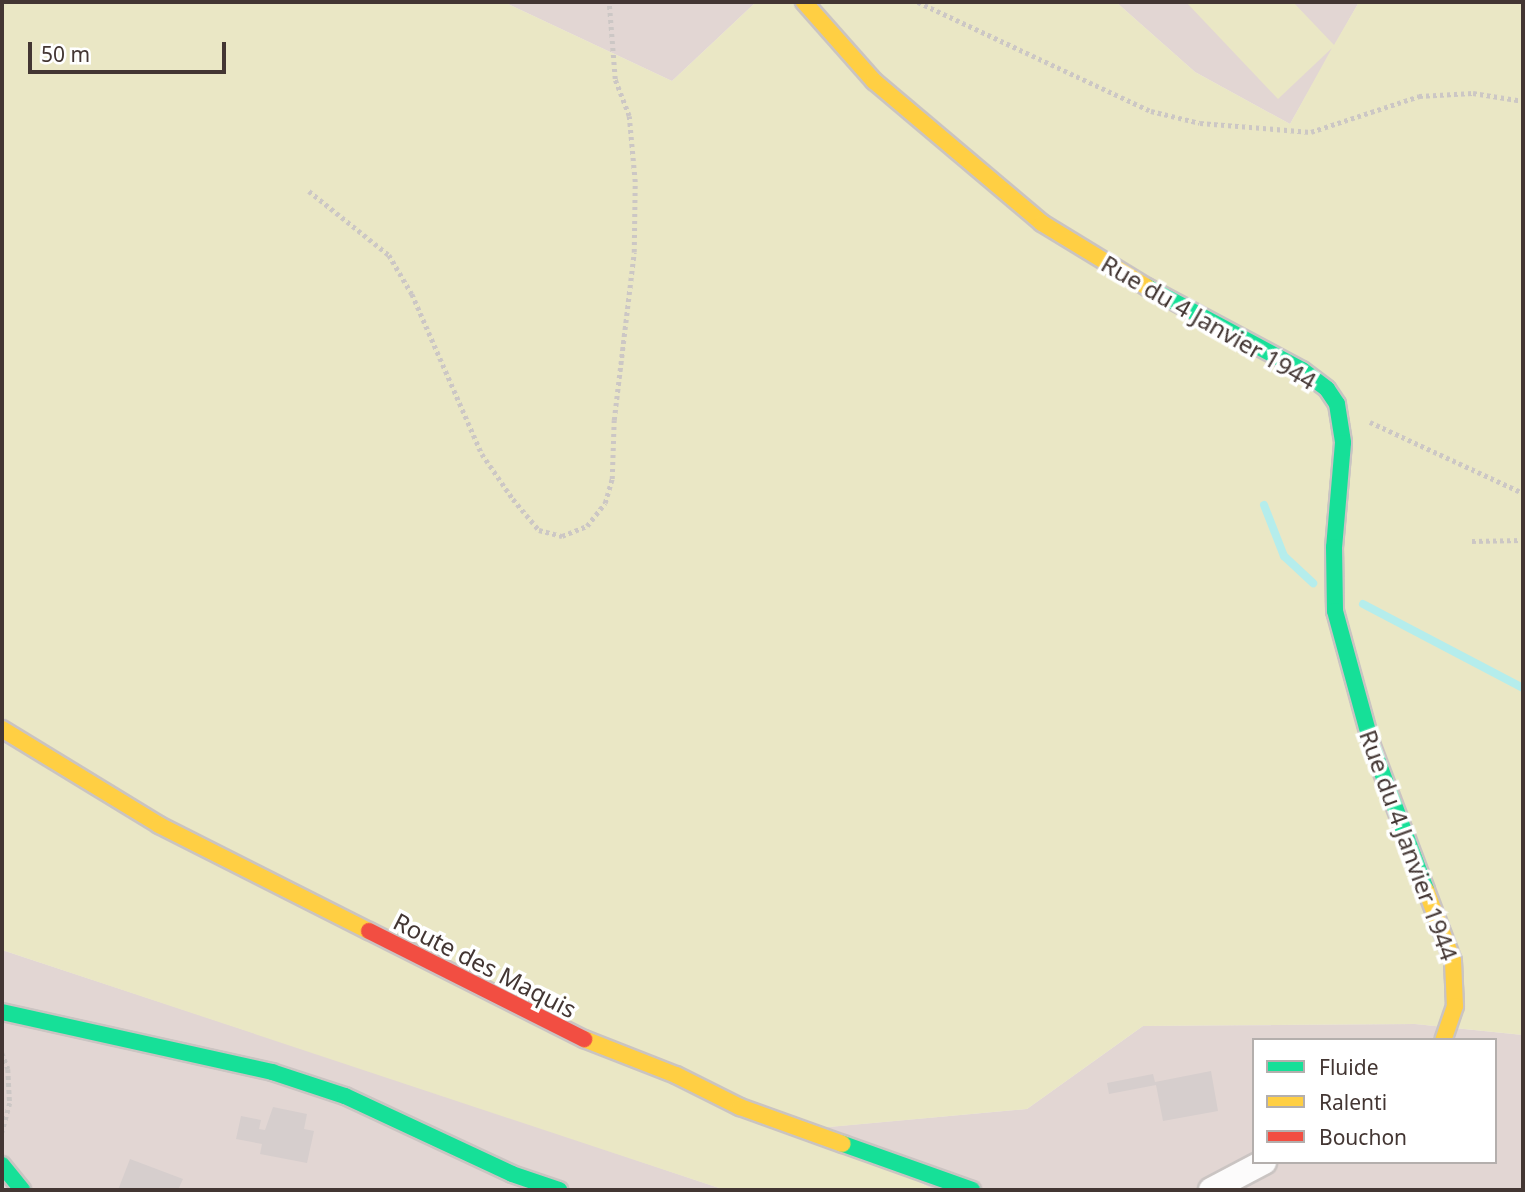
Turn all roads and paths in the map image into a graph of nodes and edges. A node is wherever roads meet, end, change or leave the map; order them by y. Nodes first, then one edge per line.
1 (609, 2) edge
2 (804, 2) edge
3 (918, 2) edge
4 (1523, 101) edge
5 (309, 191) dead end
6 (1342, 419) junction
7 (1523, 493) edge
8 (1523, 540) edge
9 (1472, 541) dead end
10 (2, 729) edge
11 (2, 1012) edge
12 (1444, 1038) edge
13 (2, 1053) edge
14 (2, 1132) edge
15 (1260, 1164) edge
16 (2, 1166) edge
17 (22, 1190) edge
18 (559, 1190) edge
19 (972, 1190) edge
20 (1211, 1190) edge

1 - 5 path
2 - 6 street, Rue du 4 Janvier 1944
3 - 4 path
6 - 7 path
6 - 12 street, Rue du 4 Janvier 1944
8 - 9 path
10 - 19 street, Route des Maquis
11 - 18 street
13 - 14 path
15 - 20 street
16 - 17 street

